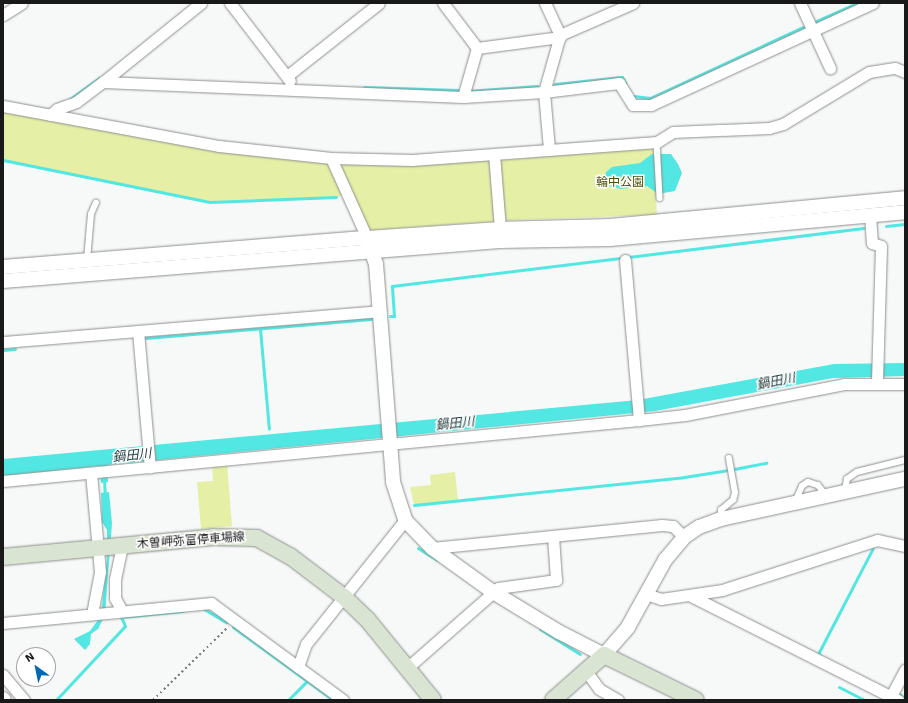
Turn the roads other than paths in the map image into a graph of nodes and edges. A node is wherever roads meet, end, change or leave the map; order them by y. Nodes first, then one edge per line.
1 (22, 3) edge
2 (201, 3) edge
3 (230, 3) edge
4 (379, 3) edge
5 (443, 3) edge
6 (545, 3) edge
7 (633, 3) edge
8 (800, 3) edge
9 (872, 3) edge
10 (3, 15) edge
11 (813, 30) junction
12 (560, 36) junction
13 (477, 48) junction
14 (830, 68) dead end
15 (905, 72) edge
16 (286, 76) junction
17 (103, 82) junction
18 (298, 91) junction
19 (544, 92) junction
20 (463, 96) junction
21 (3, 106) edge
22 (50, 115) junction
23 (658, 146) junction
24 (549, 149) junction
25 (494, 154) junction
26 (331, 158) junction
27 (660, 198) dead end
28 (905, 198) edge
29 (96, 204) dead end
30 (905, 212) edge
31 (870, 215) junction
32 (500, 229) junction
33 (369, 244) junction
34 (625, 260) dead end
35 (87, 261) junction
36 (3, 267) edge
37 (3, 281) edge
38 (379, 311) junction
39 (138, 331) junction
40 (3, 342) edge
41 (878, 381) junction
42 (905, 384) edge
43 (639, 417) junction
44 (390, 444) junction
45 (729, 459) dead end
46 (905, 460) edge
47 (150, 465) junction
48 (94, 473) junction
49 (905, 479) edge
50 (3, 482) edge
51 (845, 490) junction
52 (721, 519) junction
53 (405, 520) junction
54 (553, 536) junction
55 (684, 537) junction
56 (905, 546) edge
57 (109, 547) junction
58 (432, 548) junction
59 (3, 557) edge
60 (493, 592) junction
61 (646, 594) junction
62 (692, 596) junction
63 (344, 597) junction
64 (122, 611) junction
65 (101, 613) junction
66 (3, 623) edge
67 (604, 655) junction
68 (298, 667) junction
69 (407, 668) junction
70 (905, 670) edge
71 (586, 671) junction
72 (3, 676) edge
73 (894, 698) edge
74 (24, 700) edge
75 (342, 700) edge
76 (433, 700) edge
77 (553, 700) edge
78 (618, 700) edge
79 (696, 700) edge

1 - 10 street
2 - 17 street
3 - 16 street
4 - 16 street
5 - 13 street
6 - 12 street
7 - 12 street
8 - 11 street
9 - 11 street
11 - 14 street
11 - 19 street
12 - 13 street
12 - 19 street
13 - 20 street
15 - 23 street
16 - 18 street
17 - 18 street
17 - 22 street
18 - 20 street
19 - 20 street
19 - 24 street
21 - 22 street
22 - 26 street
23 - 24 street
23 - 27 lane
24 - 25 street
25 - 26 street
25 - 32 street
26 - 33 street
28 - 32 street
29 - 35 lane
30 - 31 street
31 - 33 street
31 - 41 street
32 - 33 street
33 - 35 street
33 - 37 street
33 - 38 street
34 - 43 street
35 - 36 street
38 - 39 street
38 - 44 street
39 - 40 street
39 - 47 street
41 - 42 street
41 - 43 street
43 - 44 street
44 - 47 street
44 - 53 street
45 - 52 lane
46 - 51 lane
47 - 48 street
48 - 50 street
48 - 57 street
49 - 51 street
51 - 52 street
52 - 55 street
53 - 58 street
53 - 63 street
54 - 55 street
54 - 58 street
54 - 60 street
55 - 61 street
56 - 62 street
57 - 59 main road, 木曽岬弥富停車場線
57 - 63 main road, 木曽岬弥富停車場線
57 - 64 street
57 - 65 street
58 - 60 street
60 - 67 street
60 - 69 street
61 - 62 street
61 - 67 street
62 - 73 street
63 - 68 street
63 - 69 main road, 木曽岬弥富停車場線
64 - 65 street
64 - 68 street
65 - 66 street
67 - 71 main road
67 - 79 main road
68 - 75 street
69 - 76 main road, 木曽岬弥富停車場線
70 - 73 street
71 - 77 main road
71 - 78 street
72 - 74 street

